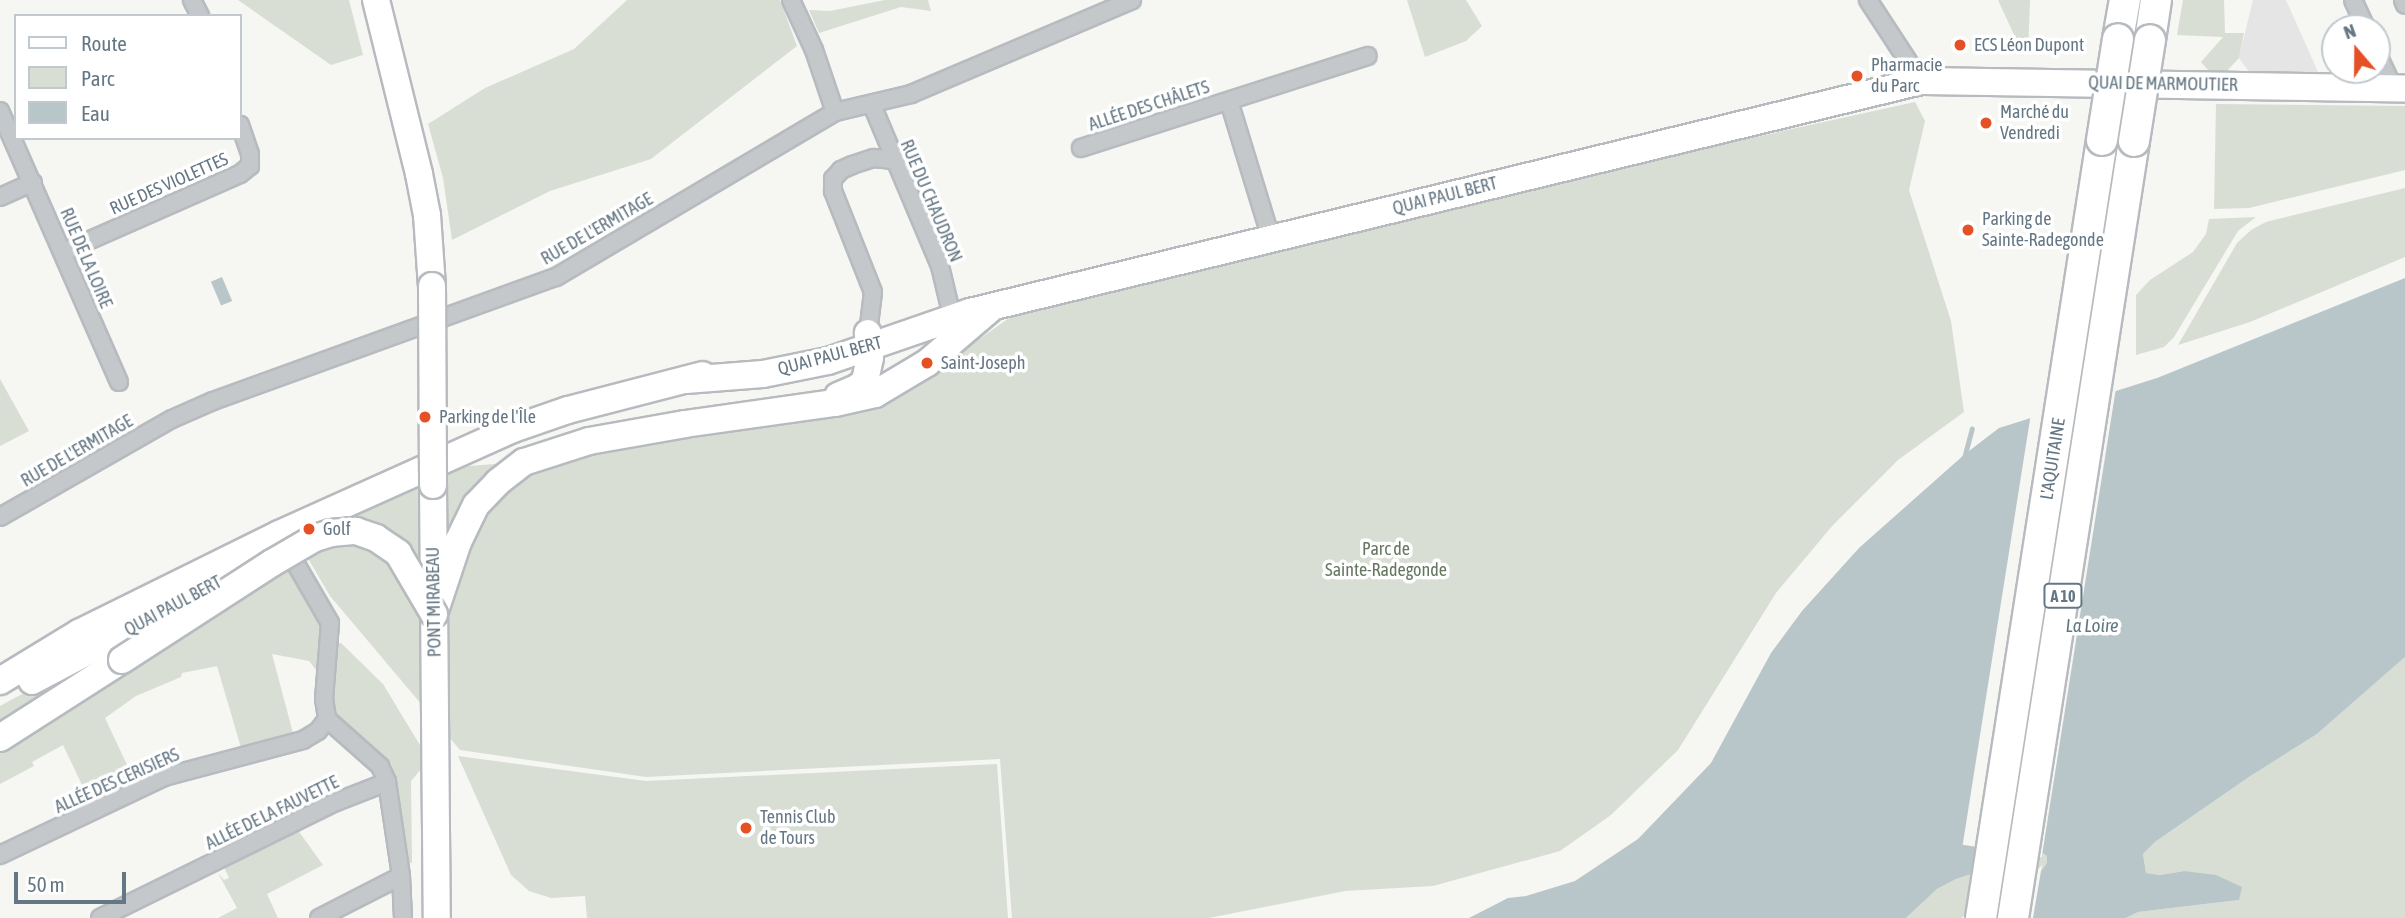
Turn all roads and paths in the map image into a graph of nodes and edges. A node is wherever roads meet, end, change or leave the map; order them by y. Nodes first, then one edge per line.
1 (376, 0) edge
2 (791, 0) edge
3 (1132, 0) edge
4 (1868, 0) edge
5 (2125, 0) edge
6 (2156, 0) edge
7 (1368, 56) dead end
8 (1921, 81) junction
9 (2399, 88) edge
10 (1229, 101) junction
11 (873, 105) junction
12 (0, 111) edge
13 (835, 112) junction
14 (242, 131) edge
15 (1081, 148) dead end
16 (893, 160) junction
17 (33, 183) junction
18 (0, 197) edge
19 (1271, 238) junction
20 (63, 252) junction
21 (971, 311) junction
22 (868, 341) junction
23 (119, 382) dead end
24 (786, 409) junction
25 (0, 517) edge
26 (281, 539) junction
27 (434, 614) junction
28 (0, 681) edge
29 (0, 698) edge
30 (327, 719) junction
31 (0, 738) edge
32 (387, 782) junction
33 (0, 855) edge
34 (401, 876) junction
35 (100, 918) edge
36 (319, 918) edge
37 (403, 918) edge
38 (437, 918) edge
39 (1981, 918) edge
40 (2013, 918) edge

1 - 27 main road, PONT MIRABEAU, bridge
2 - 13 street
3 - 11 street, RUE DE L'ERMITAGE
4 - 8 street
5 - 39 highway, L'AQUITAINE / A 10, bridge
6 - 40 highway, L'AQUITAINE / A 10, bridge
7 - 10 street, ALLÉE DES CHÂLETS
8 - 9 main road, QUAI DE MARMOUTIER
8 - 19 main road, QUAI PAUL BERT
10 - 15 street, ALLÉE DES CHÂLETS
10 - 19 street, ALLÉE DES CHÂLETS
11 - 13 street, RUE DE L'ERMITAGE
11 - 16 street, RUE DU CHAUDRON
12 - 17 street, RUE DE LA LOIRE
13 - 25 street, RUE DE L'ERMITAGE
14 - 20 street, RUE DES VIOLETTES
16 - 21 street, RUE DU CHAUDRON
16 - 22 street
17 - 18 street
17 - 20 street, RUE DE LA LOIRE
19 - 21 main road, QUAI PAUL BERT
20 - 23 street, RUE DE LA LOIRE
21 - 22 main road, QUAI PAUL BERT
21 - 24 main road
22 - 24 main road
22 - 26 main road, QUAI PAUL BERT
24 - 27 main road
26 - 28 main road, QUAI PAUL BERT
26 - 29 main road, QUAI PAUL BERT
26 - 30 street
27 - 31 main road, bridge
27 - 38 main road, PONT MIRABEAU
30 - 32 street
30 - 33 street, ALLÉE DES CERISIERS
32 - 34 street
32 - 35 street, ALLÉE DE LA FAUVETTE
34 - 36 street
34 - 37 street

